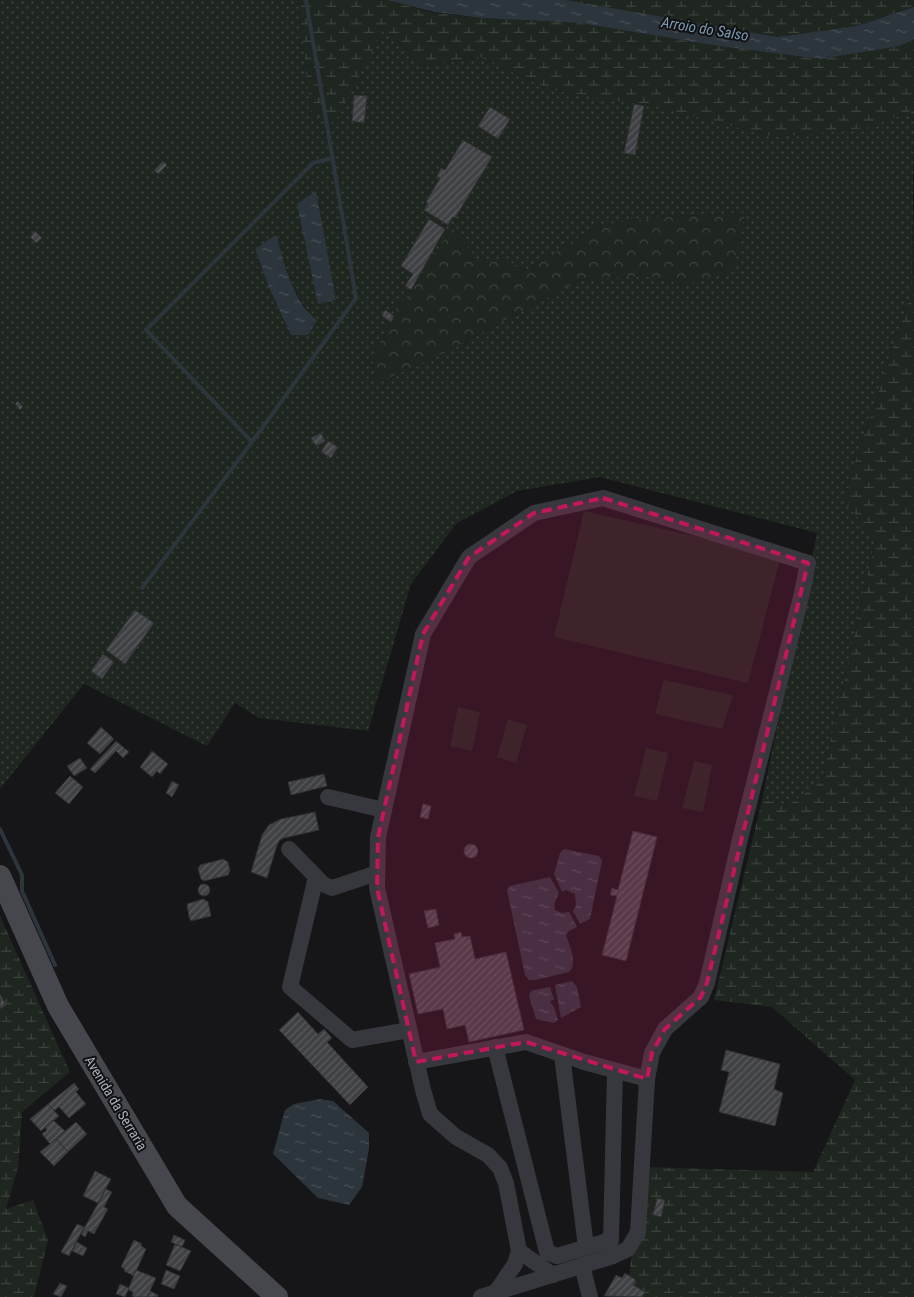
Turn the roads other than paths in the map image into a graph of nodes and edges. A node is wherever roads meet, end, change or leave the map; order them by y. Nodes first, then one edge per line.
1 (328, 797) dead end
2 (384, 810) junction
3 (289, 849) dead end
4 (377, 874) junction
5 (0, 876) edge
6 (316, 877) junction
7 (409, 1030) junction
8 (495, 1047) junction
9 (562, 1055) junction
10 (416, 1062) junction
11 (616, 1071) junction
12 (647, 1079) junction
13 (586, 1247) junction
14 (519, 1250) junction
15 (582, 1265) junction
16 (553, 1274) junction
17 (488, 1295) edge
18 (277, 1297) edge
19 (590, 1297) edge

1 - 2 street
2 - 4 street
2 - 12 street
3 - 6 street
4 - 6 street
4 - 7 street
5 - 18 main road, Avenida da Serraria
6 - 7 street
7 - 10 street
8 - 9 street
8 - 10 street
8 - 13 street
9 - 11 street
9 - 13 street
10 - 14 street
11 - 12 street
11 - 13 street
12 - 15 street
14 - 16 street
14 - 17 street
15 - 16 street
15 - 19 street
16 - 17 street

